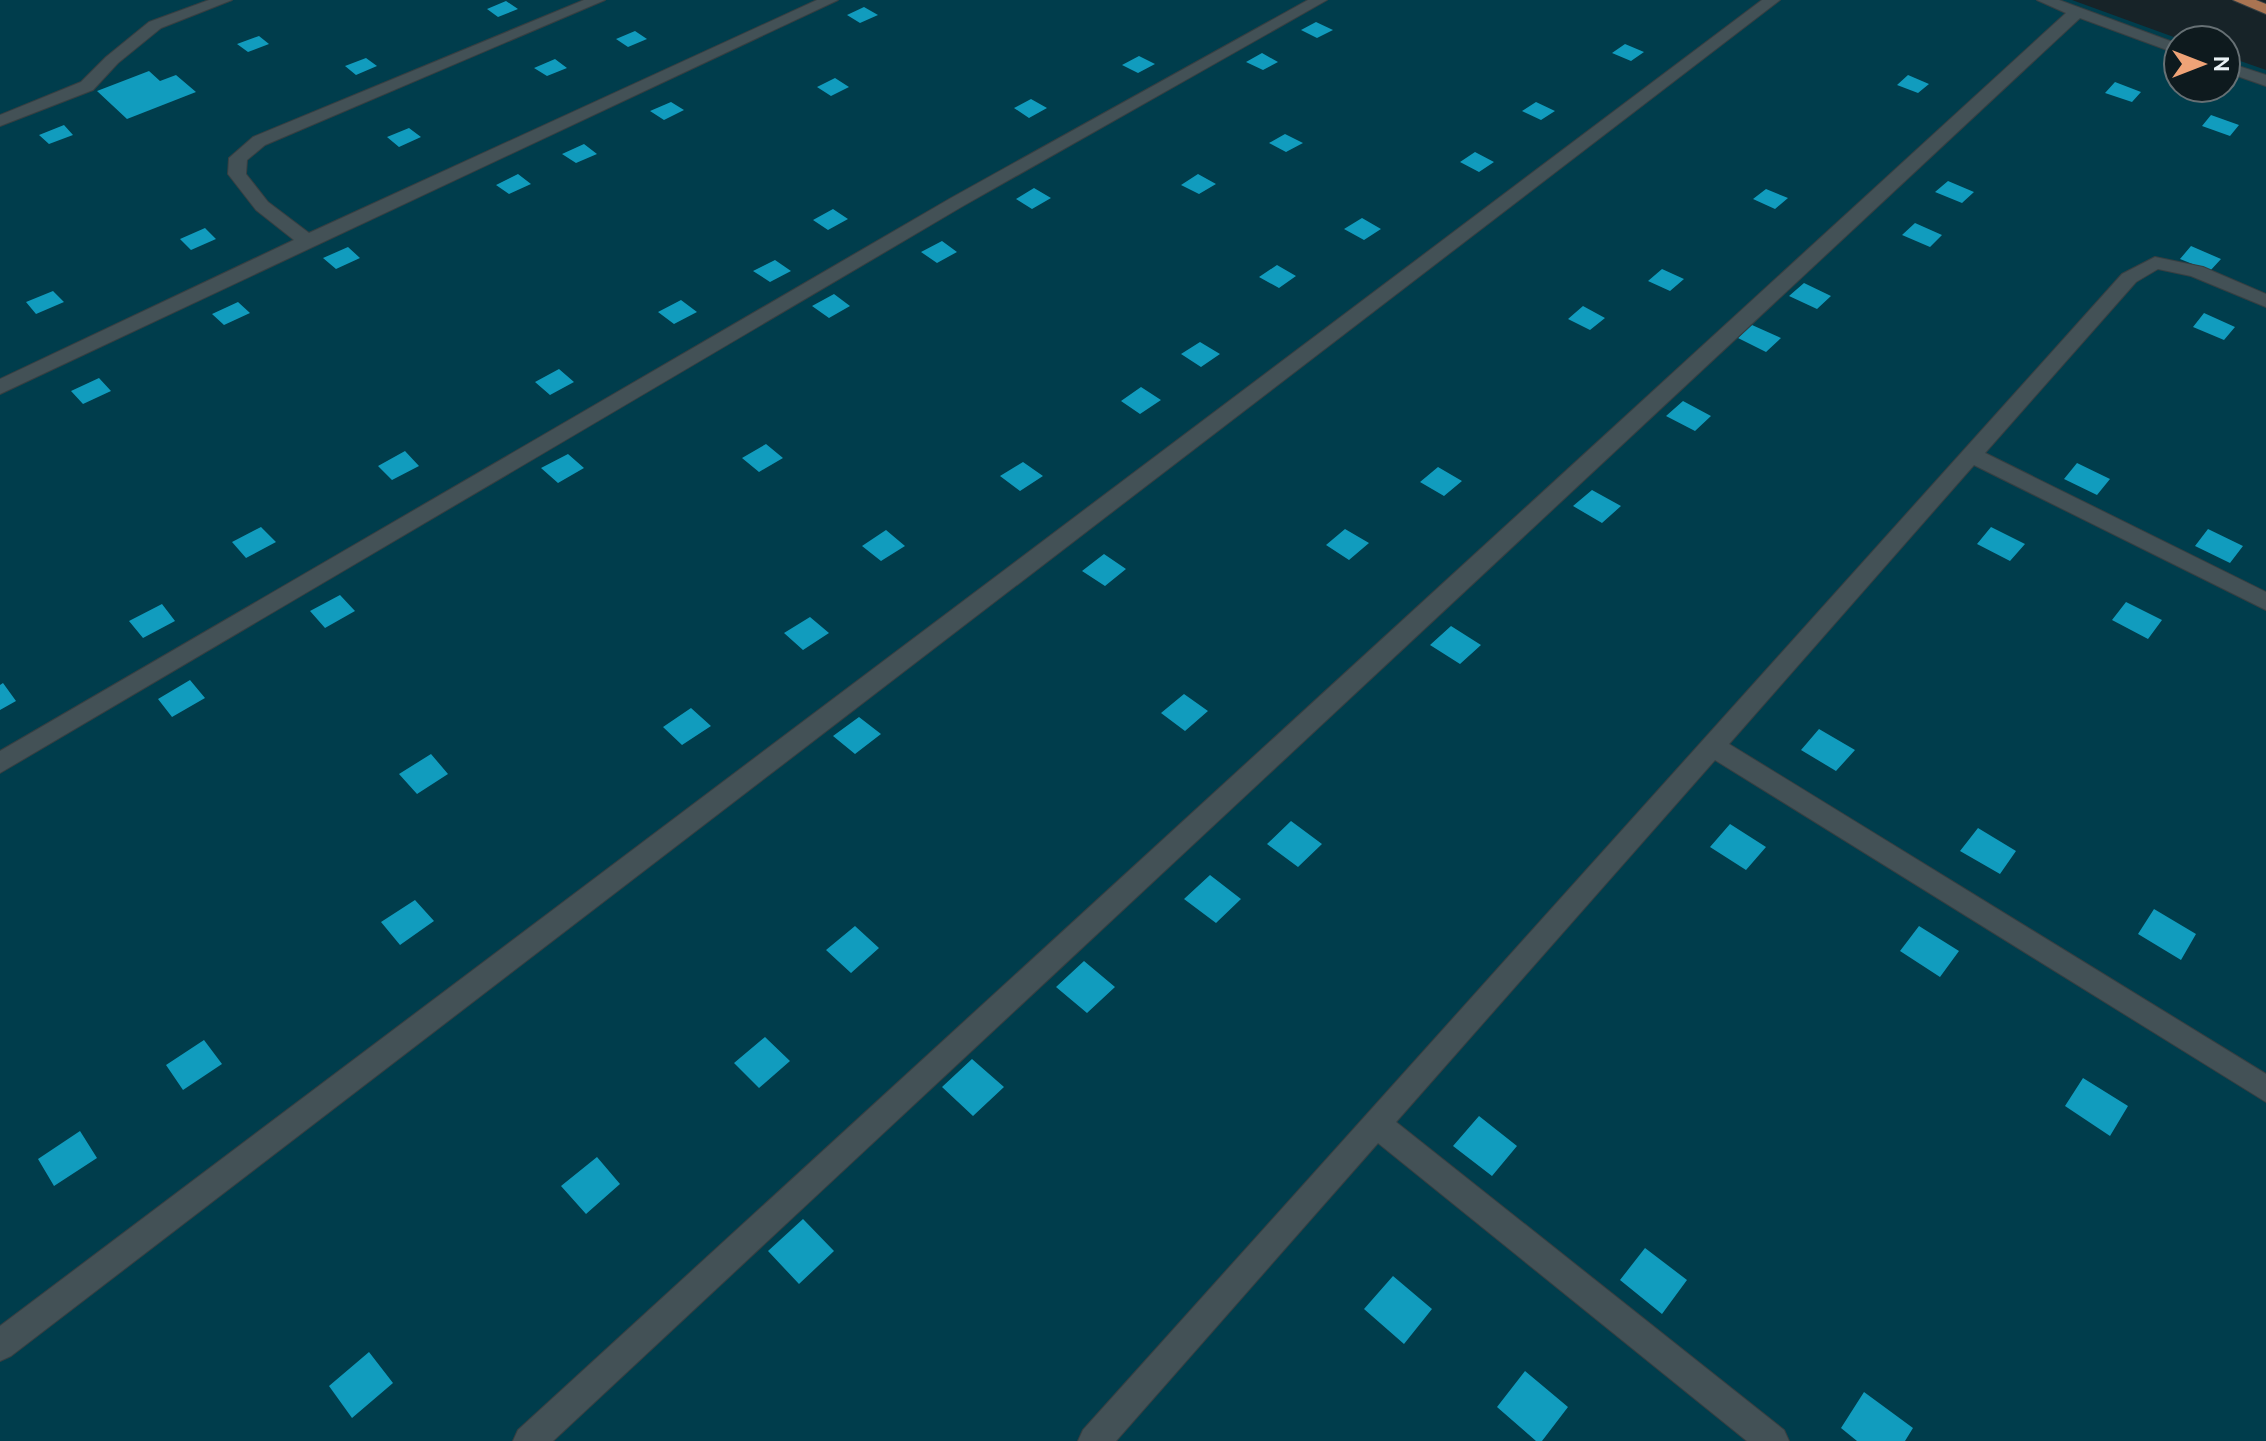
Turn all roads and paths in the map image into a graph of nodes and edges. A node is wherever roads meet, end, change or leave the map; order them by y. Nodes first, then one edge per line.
1 (224, 0) edge
2 (597, 0) edge
3 (830, 0) edge
4 (1319, 0) edge
5 (1772, 0) edge
6 (2045, 0) edge
7 (2241, 0) edge
8 (2266, 9) edge
9 (2077, 12) junction
10 (2162, 43) edge
11 (2242, 73) edge
12 (2266, 81) edge
13 (0, 121) edge
14 (307, 241) junction
15 (2266, 301) edge
16 (0, 387) edge
17 (1971, 455) junction
18 (2266, 602) edge
19 (1712, 746) junction
20 (0, 763) edge
21 (2266, 1089) edge
22 (1376, 1124) junction
23 (0, 1345) edge
24 (529, 1441) edge
25 (1094, 1441) edge
26 (1773, 1441) edge

1 - 13 lane
2 - 14 lane
3 - 14 lane
4 - 20 lane
5 - 23 lane
6 - 9 lane
7 - 8 main road
9 - 10 lane
9 - 24 lane
11 - 12 lane
14 - 16 lane
15 - 17 lane
17 - 18 lane
17 - 19 lane
19 - 21 lane
19 - 22 lane
22 - 25 lane
22 - 26 lane

